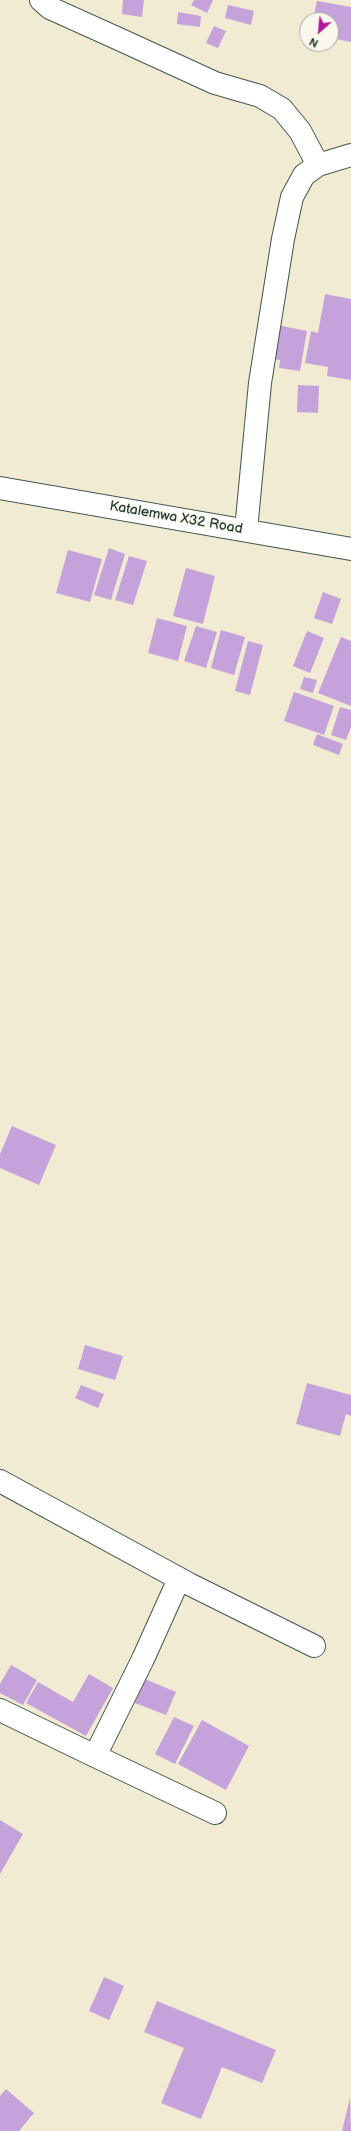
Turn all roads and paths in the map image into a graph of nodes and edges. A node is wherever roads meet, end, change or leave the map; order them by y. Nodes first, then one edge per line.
1 (41, 0) edge
2 (351, 155) edge
3 (318, 165) junction
4 (0, 488) edge
5 (246, 530) junction
6 (351, 549) edge
7 (0, 1480) edge
8 (179, 1578) junction
9 (314, 1646) dead end
10 (0, 1710) edge
11 (95, 1756) junction
12 (215, 1813) dead end

1 - 3 street
2 - 3 street
3 - 5 street
4 - 5 street, Katalemwa X32 Road
5 - 6 street, Katalemwa X32 Road
7 - 8 street
8 - 9 street
8 - 11 street
10 - 11 street
11 - 12 street

